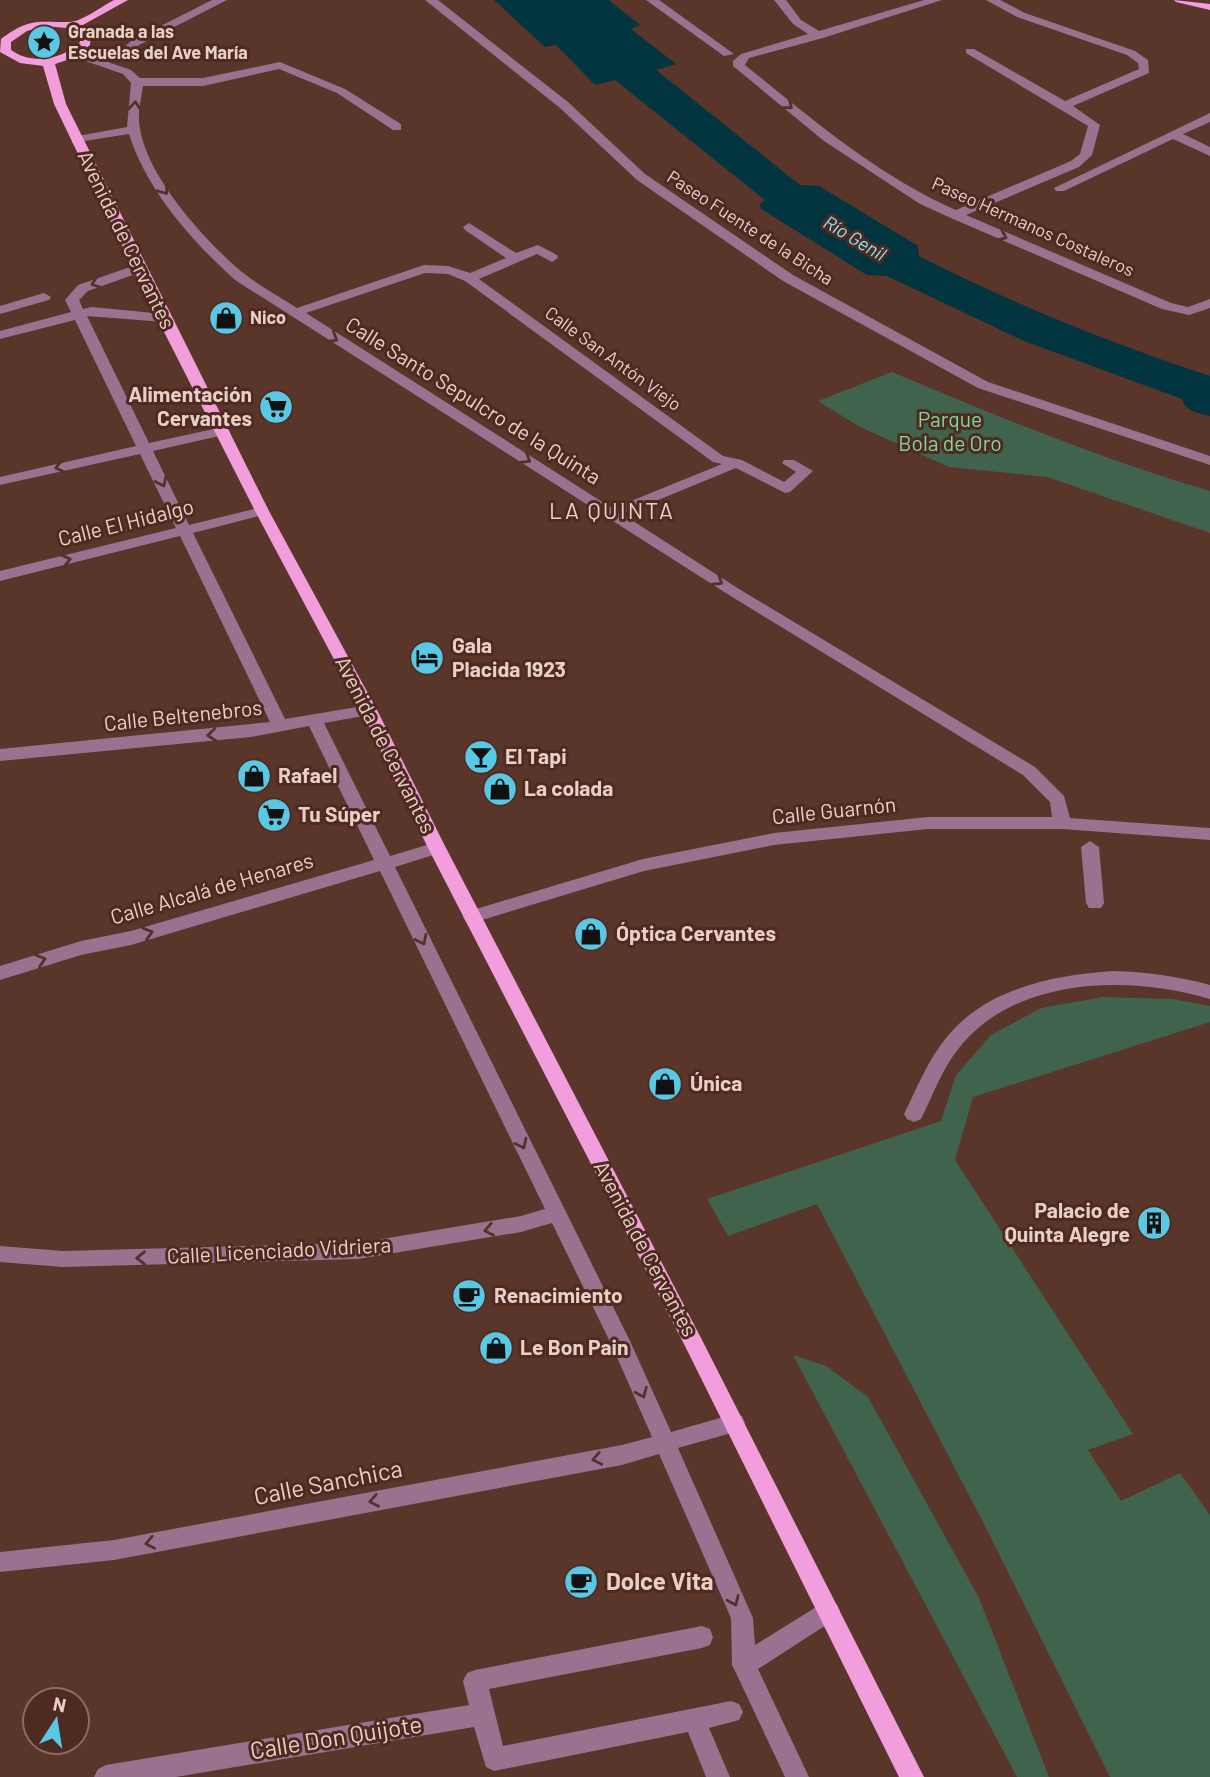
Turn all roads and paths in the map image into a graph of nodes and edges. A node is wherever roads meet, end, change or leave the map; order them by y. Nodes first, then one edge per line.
1 (121, 0) edge
2 (221, 0) edge
3 (431, 0) edge
4 (652, 0) edge
5 (780, 0) edge
6 (936, 0) edge
7 (992, 0) edge
8 (1180, 0) edge
9 (1210, 7) edge
10 (72, 26) junction
11 (819, 36) junction
12 (2, 46) edge
13 (970, 51) dead end
14 (75, 54) junction
15 (734, 57) junction
16 (118, 58) dead end
17 (48, 61) junction
18 (137, 82) junction
19 (1064, 106) junction
20 (1210, 117) edge
21 (397, 127) dead end
22 (133, 130) junction
23 (1173, 134) junction
24 (76, 140) junction
25 (1210, 152) edge
26 (1060, 188) dead end
27 (955, 215) junction
28 (469, 228) dead end
29 (552, 258) dead end
30 (516, 259) junction
31 (139, 268) junction
32 (470, 278) junction
33 (44, 298) dead end
34 (1210, 303) edge
35 (0, 310) edge
36 (78, 313) junction
37 (294, 313) junction
38 (164, 318) junction
39 (0, 335) edge
40 (223, 431) junction
41 (146, 448) junction
42 (1210, 461) edge
43 (737, 463) junction
44 (789, 463) dead end
45 (0, 481) edge
46 (624, 509) dead end
47 (262, 511) junction
48 (185, 530) junction
49 (0, 576) edge
50 (369, 710) junction
51 (314, 720) junction
52 (280, 726) junction
53 (0, 755) edge
54 (1062, 823) junction
55 (1210, 834) edge
56 (1090, 847) dead end
57 (437, 848) junction
58 (384, 862) junction
59 (1095, 903) dead end
60 (472, 917) junction
61 (0, 973) edge
62 (1210, 992) edge
63 (914, 1114) dead end
64 (556, 1214) junction
65 (0, 1254) edge
66 (734, 1423) junction
67 (664, 1445) junction
68 (0, 1562) edge
69 (829, 1611) junction
70 (702, 1637) dead end
71 (744, 1665) junction
72 (731, 1712) dead end
73 (483, 1714) junction
74 (694, 1719) junction
75 (141, 1774) edge
76 (106, 1777) edge
77 (718, 1777) edge
78 (797, 1777) edge
79 (912, 1777) edge

1 - 10 main road
2 - 16 street
3 - 42 street, Paseo Fuente de la Bicha
4 - 15 street, Paseo Hermanos Costaleros
5 - 11 street
6 - 11 street
7 - 19 street
8 - 9 main road
10 - 12 main road
10 - 14 main road
11 - 15 street
12 - 17 main road
13 - 19 street
14 - 17 main road
14 - 18 street
15 -> 27 street, Paseo Hermanos Costaleros
17 - 24 main road, Avenida de Cervantes
18 - 21 street
22 -> 18 street, Calle Santo Sepulcro de la Quinta
19 - 27 street
20 - 23 street
22 - 24 street
22 -> 37 street, Calle Santo Sepulcro de la Quinta
23 - 25 street
23 - 26 street
24 - 31 main road, Avenida de Cervantes
27 -> 34 street, Paseo Hermanos Costaleros
28 - 30 street
29 - 30 street
30 - 32 street
31 -> 36 street
31 - 38 main road, Avenida de Cervantes
32 - 37 street, Calle San Antón Viejo
32 - 43 street, Calle San Antón Viejo
33 - 35 street
36 - 38 street
36 - 39 street
36 - 41 street
37 -> 54 street, Calle Santo Sepulcro de la Quinta
38 - 40 main road, Avenida de Cervantes
40 - 41 street
40 - 47 main road, Avenida de Cervantes
41 -> 45 street
41 -> 48 street
43 - 44 street, Calle San Antón Viejo
43 - 46 street
47 - 48 street, Calle El Hidalgo
47 - 50 main road, Avenida de Cervantes
49 -> 48 street, Calle El Hidalgo
48 - 52 street
50 - 51 street, Calle Beltenebros
50 - 57 main road, Avenida de Cervantes
51 - 52 street, Calle Beltenebros
51 - 58 street
52 -> 53 street, Calle Beltenebros
54 - 55 street, Calle Guarnón
54 - 60 street, Calle Guarnón
56 - 59 street
57 - 58 street, Calle Alcalá de Henares
57 - 60 main road, Avenida de Cervantes
61 -> 58 street, Calle Alcalá de Henares
58 -> 64 street
60 - 66 main road, Avenida de Cervantes
62 - 63 street
64 -> 65 street, Calle Licenciado Vidriera
64 -> 67 street
66 - 67 street
66 - 69 main road, Avenida de Cervantes
67 -> 68 street, Calle Sanchica
67 -> 71 street
69 - 71 street
69 - 79 main road, Avenida de Cervantes
70 - 73 street
71 - 78 street
72 - 74 street
73 - 74 street
73 - 75 street, Calle Don Quijote
74 - 77 street
75 - 76 street, Calle Don Quijote

